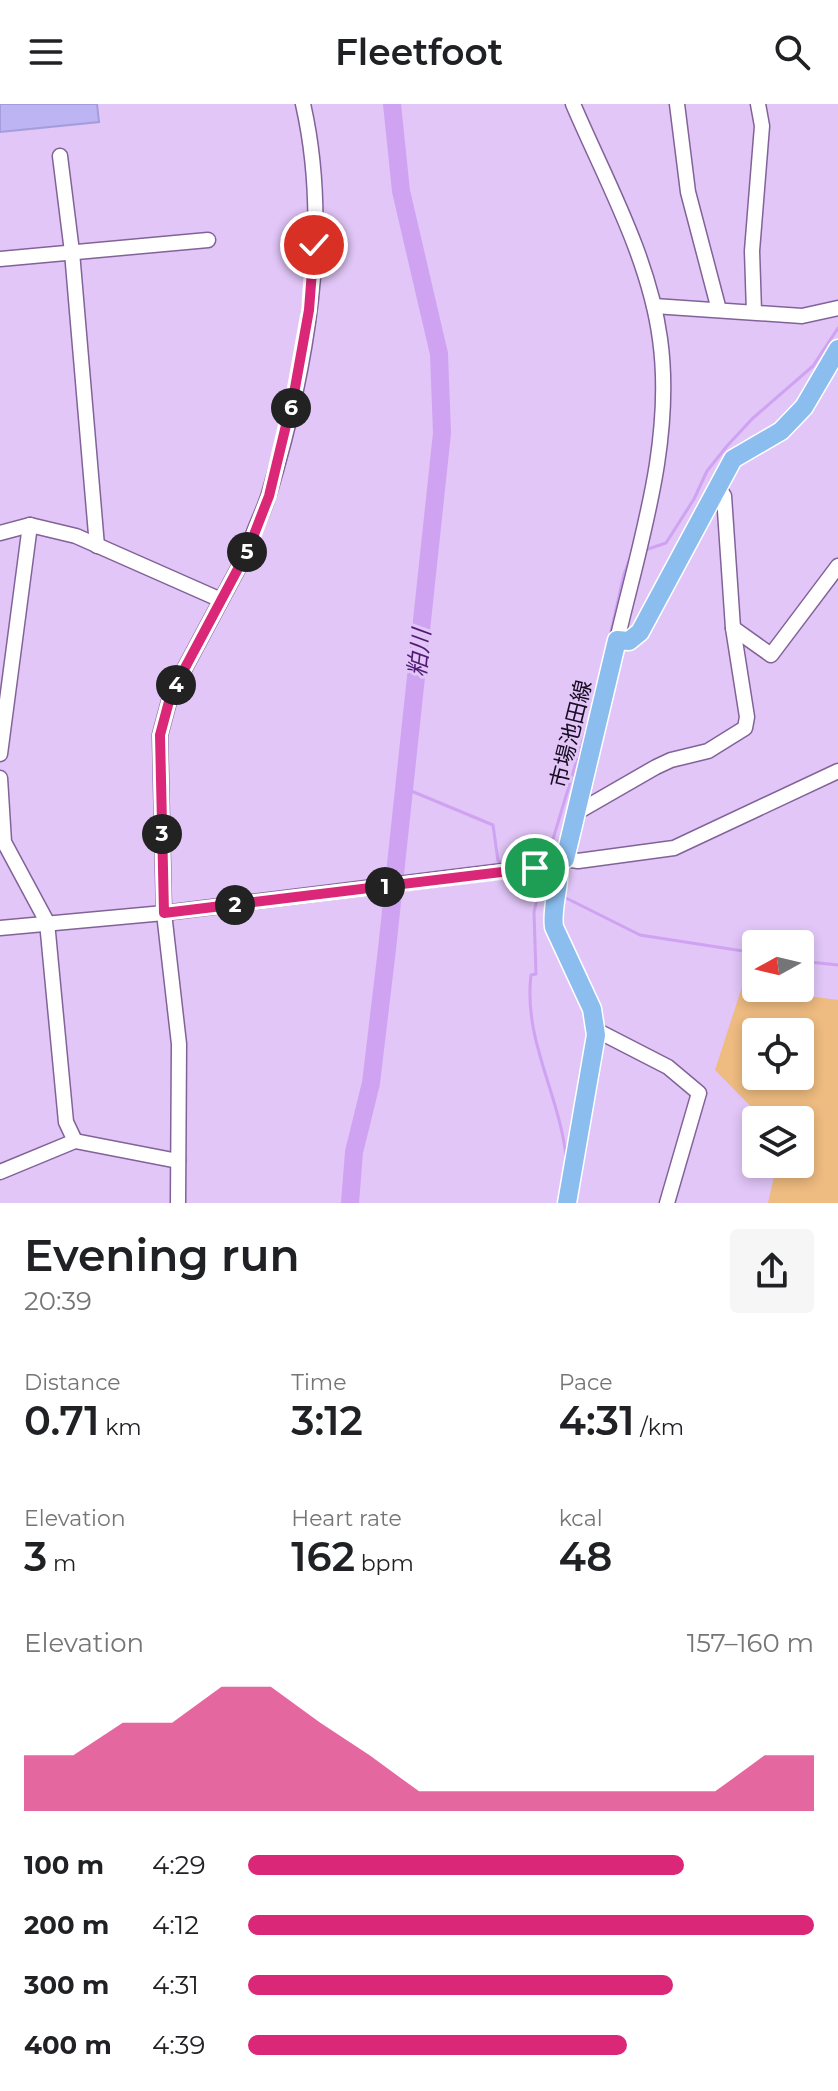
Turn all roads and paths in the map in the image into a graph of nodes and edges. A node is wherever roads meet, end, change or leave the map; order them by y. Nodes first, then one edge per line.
1 (303, 104) edge
2 (573, 104) edge
3 (677, 104) edge
4 (758, 104) edge
5 (60, 156) dead end
6 (208, 240) dead end
7 (72, 252) junction
8 (0, 259) edge
9 (654, 306) junction
10 (838, 308) edge
11 (719, 310) junction
12 (754, 312) junction
13 (838, 349) edge
14 (717, 485) junction
15 (30, 525) junction
16 (0, 533) edge
17 (97, 546) junction
18 (838, 566) edge
19 (221, 600) junction
20 (733, 628) junction
21 (617, 640) junction
22 (0, 754) edge
23 (838, 771) edge
24 (0, 778) edge
25 (576, 813) junction
26 (562, 861) junction
27 (170, 912) junction
28 (47, 922) junction
29 (0, 928) edge
30 (596, 1030) junction
31 (75, 1141) junction
32 (178, 1161) junction
33 (0, 1172) edge
34 (178, 1203) edge
35 (567, 1203) edge
36 (667, 1203) edge

1 - 19 street
2 - 9 street
3 - 11 street
4 - 12 street
5 - 7 street
6 - 7 street
7 - 8 street
7 - 17 street
9 - 11 street
9 - 21 street
10 - 12 street
11 - 12 street
13 - 14 main road
14 - 20 street
14 - 21 main road
15 - 16 street
15 - 17 street
15 - 22 street
17 - 19 street
18 - 20 street
19 - 27 street
20 - 25 street
21 - 25 main road, 市場池田線
23 - 26 street
24 - 28 street
25 - 26 main road, 市場池田線
26 - 27 street
26 - 30 main road, 市場池田線
27 - 28 street
27 - 32 street
28 - 29 street
28 - 31 street
30 - 35 main road, 市場池田線
30 - 36 street
31 - 32 street
31 - 33 street
32 - 34 street

